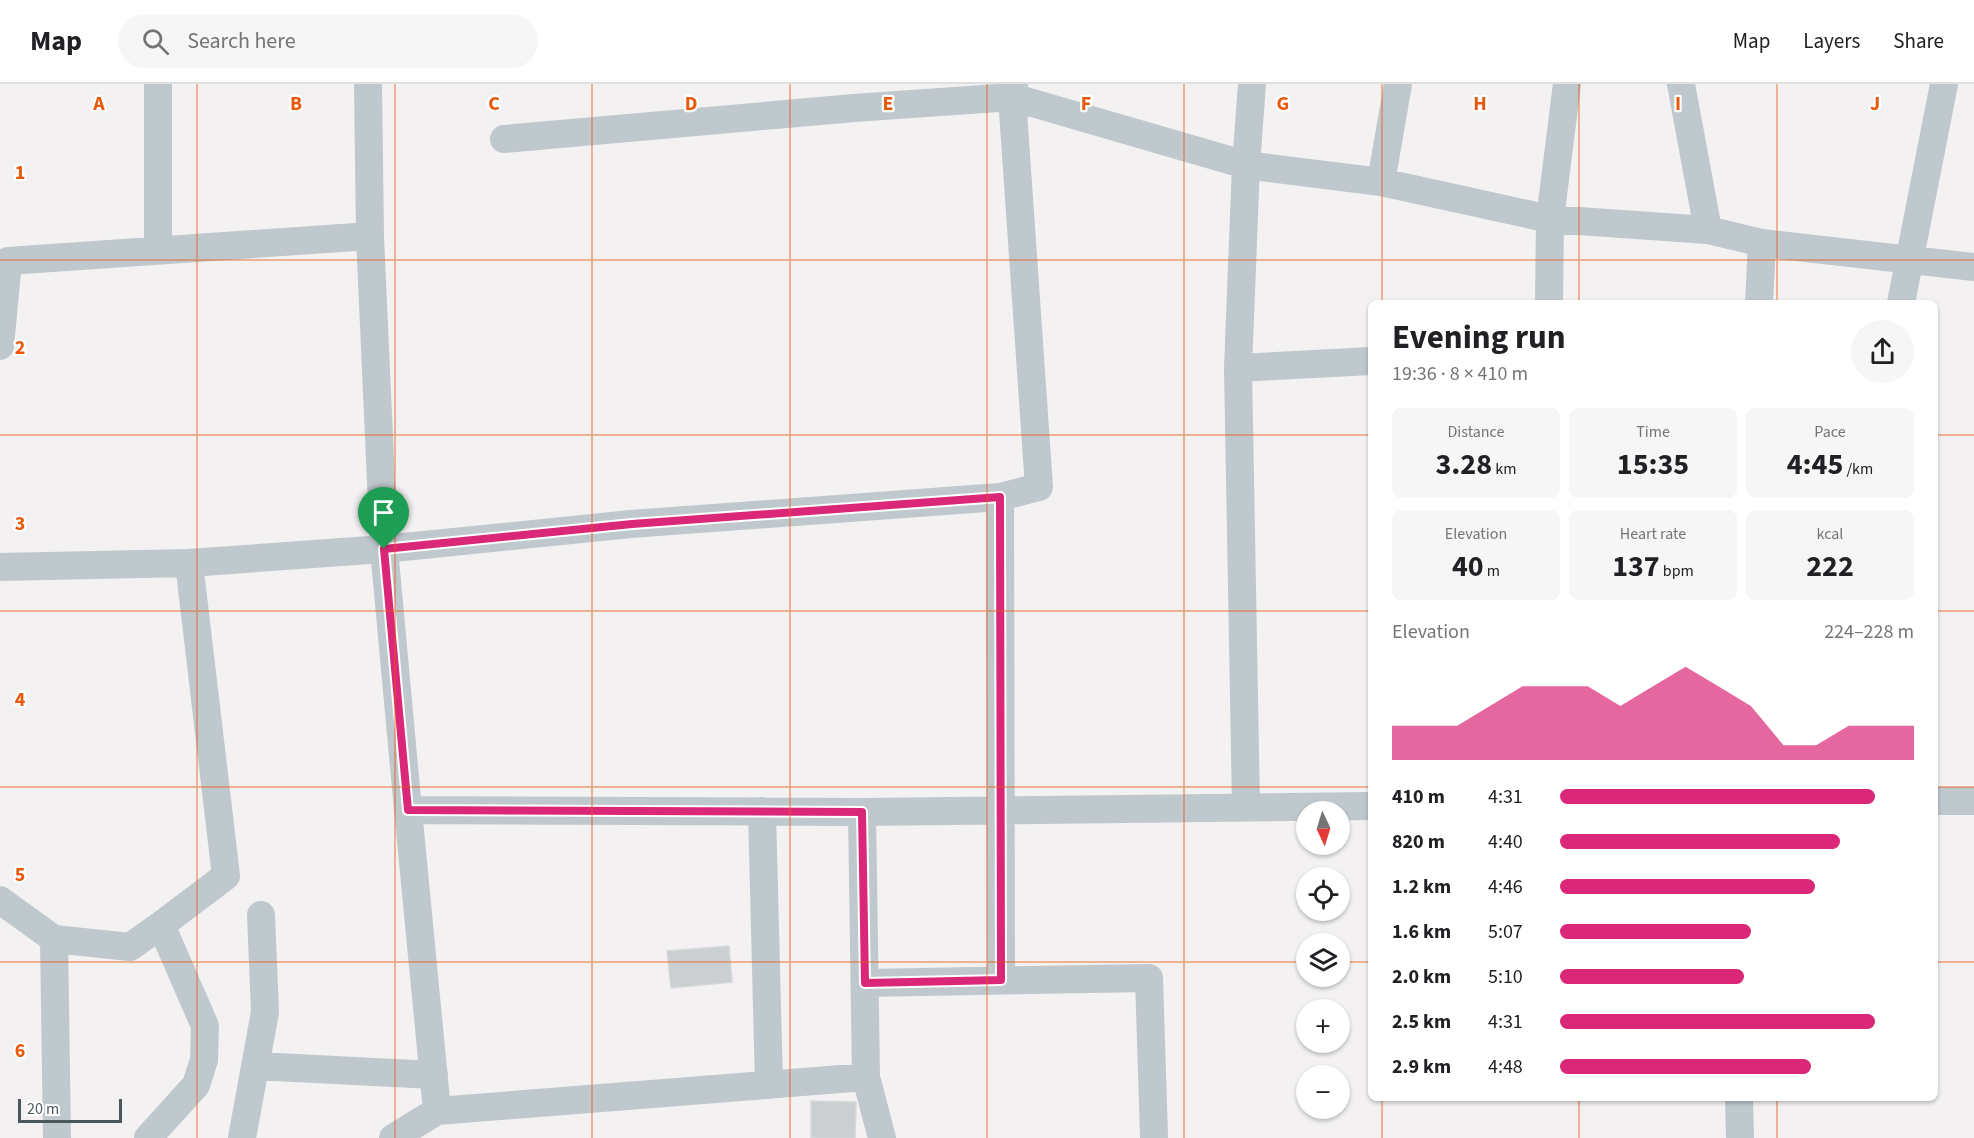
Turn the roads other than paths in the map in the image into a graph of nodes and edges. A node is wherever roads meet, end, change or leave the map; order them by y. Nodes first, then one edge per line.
1 (158, 84) edge
2 (368, 84) edge
3 (1252, 84) edge
4 (1398, 84) edge
5 (1567, 84) edge
6 (1681, 84) edge
7 (1944, 84) edge
8 (1013, 91) edge
9 (856, 96) edge
10 (504, 139) dead end
11 (1246, 165) junction
12 (1381, 182) junction
13 (1550, 219) junction
14 (1708, 231) junction
15 (370, 236) junction
16 (1762, 243) junction
17 (158, 250) junction
18 (1909, 260) junction
19 (1974, 267) edge
20 (1550, 300) edge
21 (1759, 300) edge
22 (1902, 300) edge
23 (0, 345) edge
24 (1368, 361) edge
25 (1238, 368) junction
26 (1000, 497) junction
27 (384, 549) junction
28 (189, 563) junction
29 (0, 567) edge
30 (1938, 801) edge
31 (1974, 801) edge
32 (1368, 806) edge
33 (1246, 807) junction
34 (1002, 809) junction
35 (408, 810) junction
36 (762, 811) junction
37 (862, 812) junction
38 (0, 900) edge
39 (261, 915) dead end
40 (160, 926) junction
41 (54, 939) junction
42 (1001, 980) junction
43 (865, 983) junction
44 (256, 1066) junction
45 (434, 1075) junction
46 (866, 1077) junction
47 (769, 1085) junction
48 (1739, 1101) edge
49 (437, 1111) junction
50 (1154, 1136) dead end
51 (57, 1138) edge
52 (148, 1138) edge
53 (242, 1138) edge
54 (393, 1138) edge
55 (882, 1138) edge
56 (1740, 1138) edge

1 - 17 street
2 - 15 street
3 - 11 street
4 - 12 street
5 - 13 street
6 - 14 street
7 - 18 street
8 - 9 street
8 - 11 street
8 - 26 street
9 - 10 street
11 - 12 street
11 - 25 street
12 - 13 street
13 - 14 street
13 - 20 street
14 - 16 street
15 - 17 street
15 - 27 street
16 - 18 street
16 - 21 street
17 - 23 street
18 - 19 street
18 - 22 street
24 - 25 street
25 - 33 street
26 - 27 street
26 - 34 street
27 - 28 street
27 - 35 street
28 - 29 street
28 - 40 street
30 - 31 street
32 - 33 street
33 - 34 street
34 - 37 street
34 - 42 street
35 - 36 street
35 - 45 street
36 - 37 street
36 - 47 street
37 - 43 street
38 - 41 street
39 - 44 street
40 - 41 street
40 - 52 street
41 - 51 street
42 - 43 street
42 - 50 street
43 - 46 street
44 - 45 street
44 - 53 street
45 - 49 street
46 - 47 street
46 - 55 street
47 - 49 street
48 - 56 street
49 - 54 street

